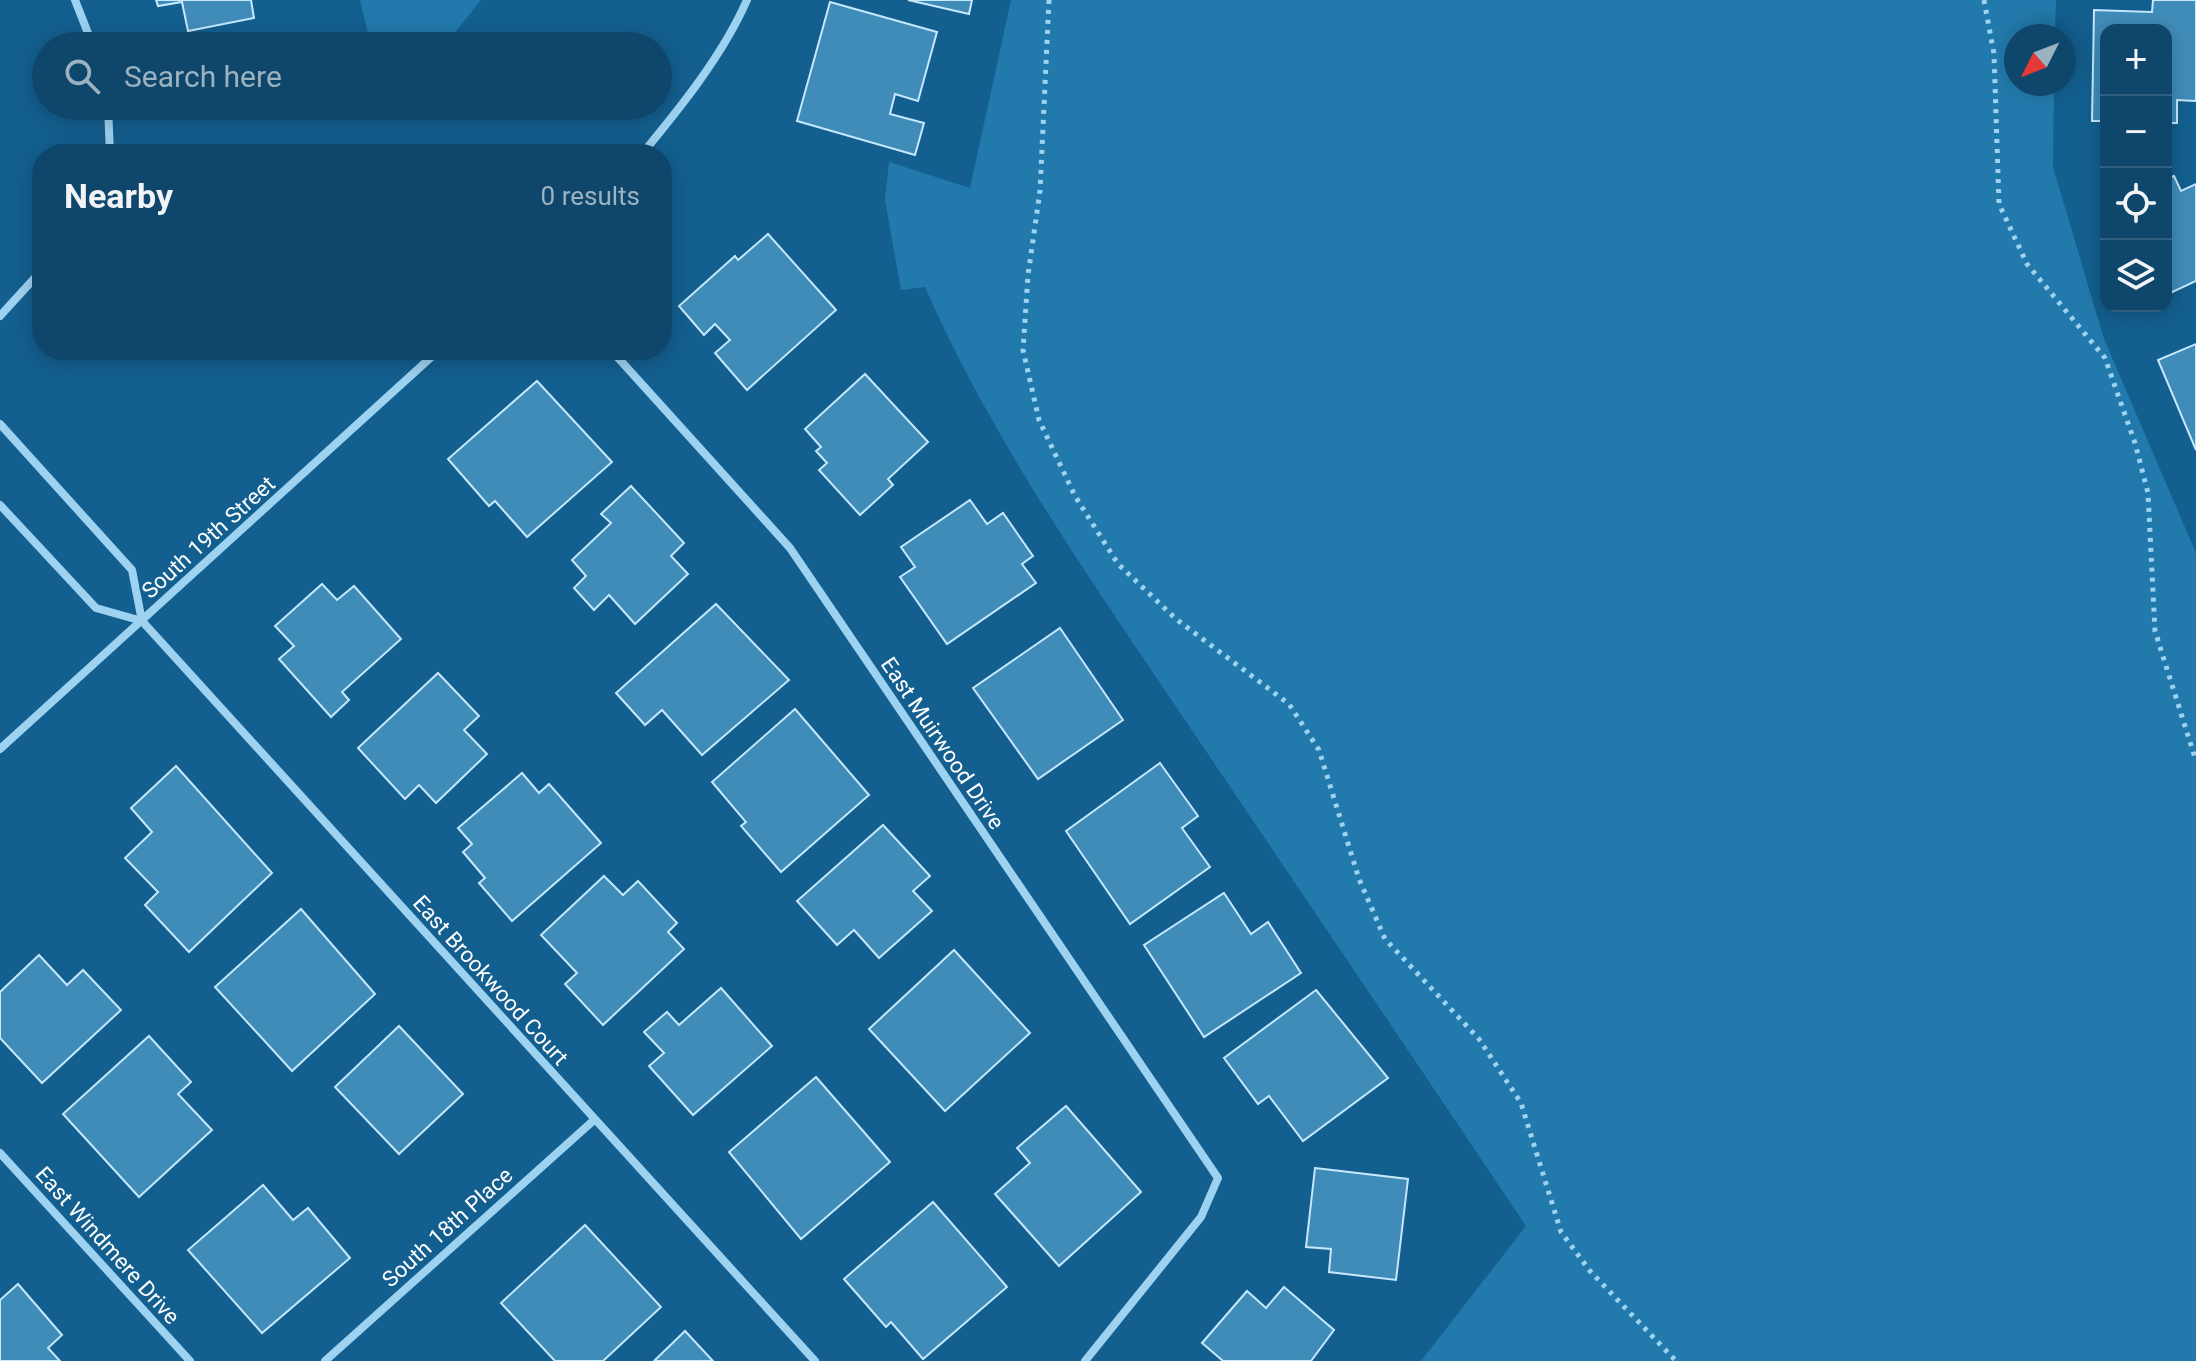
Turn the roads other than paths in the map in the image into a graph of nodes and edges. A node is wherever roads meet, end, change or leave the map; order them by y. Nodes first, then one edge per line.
1 (75, 0) edge
2 (747, 0) edge
3 (88, 32) edge
4 (672, 116) edge
5 (109, 120) edge
6 (669, 120) edge
7 (110, 144) edge
8 (650, 144) edge
9 (32, 281) edge
10 (0, 316) edge
11 (428, 360) edge
12 (620, 360) edge
13 (0, 424) edge
14 (0, 505) edge
15 (142, 621) junction
16 (0, 749) edge
17 (594, 1120) junction
18 (0, 1153) edge
19 (190, 1361) edge
20 (325, 1361) edge
21 (815, 1361) edge
22 (1085, 1361) edge

1 - 3 street
2 - 4 street
5 - 7 street
6 - 8 street
9 - 10 street
11 - 15 street, South 19th Street
12 - 22 street, East Muirwood Drive
13 - 15 street
14 - 15 street
15 - 16 street, South 19th Street
15 - 17 street, East Brookwood Court
17 - 20 street, South 18th Place
17 - 21 street, East Brookwood Court
18 - 19 street, East Windmere Drive

